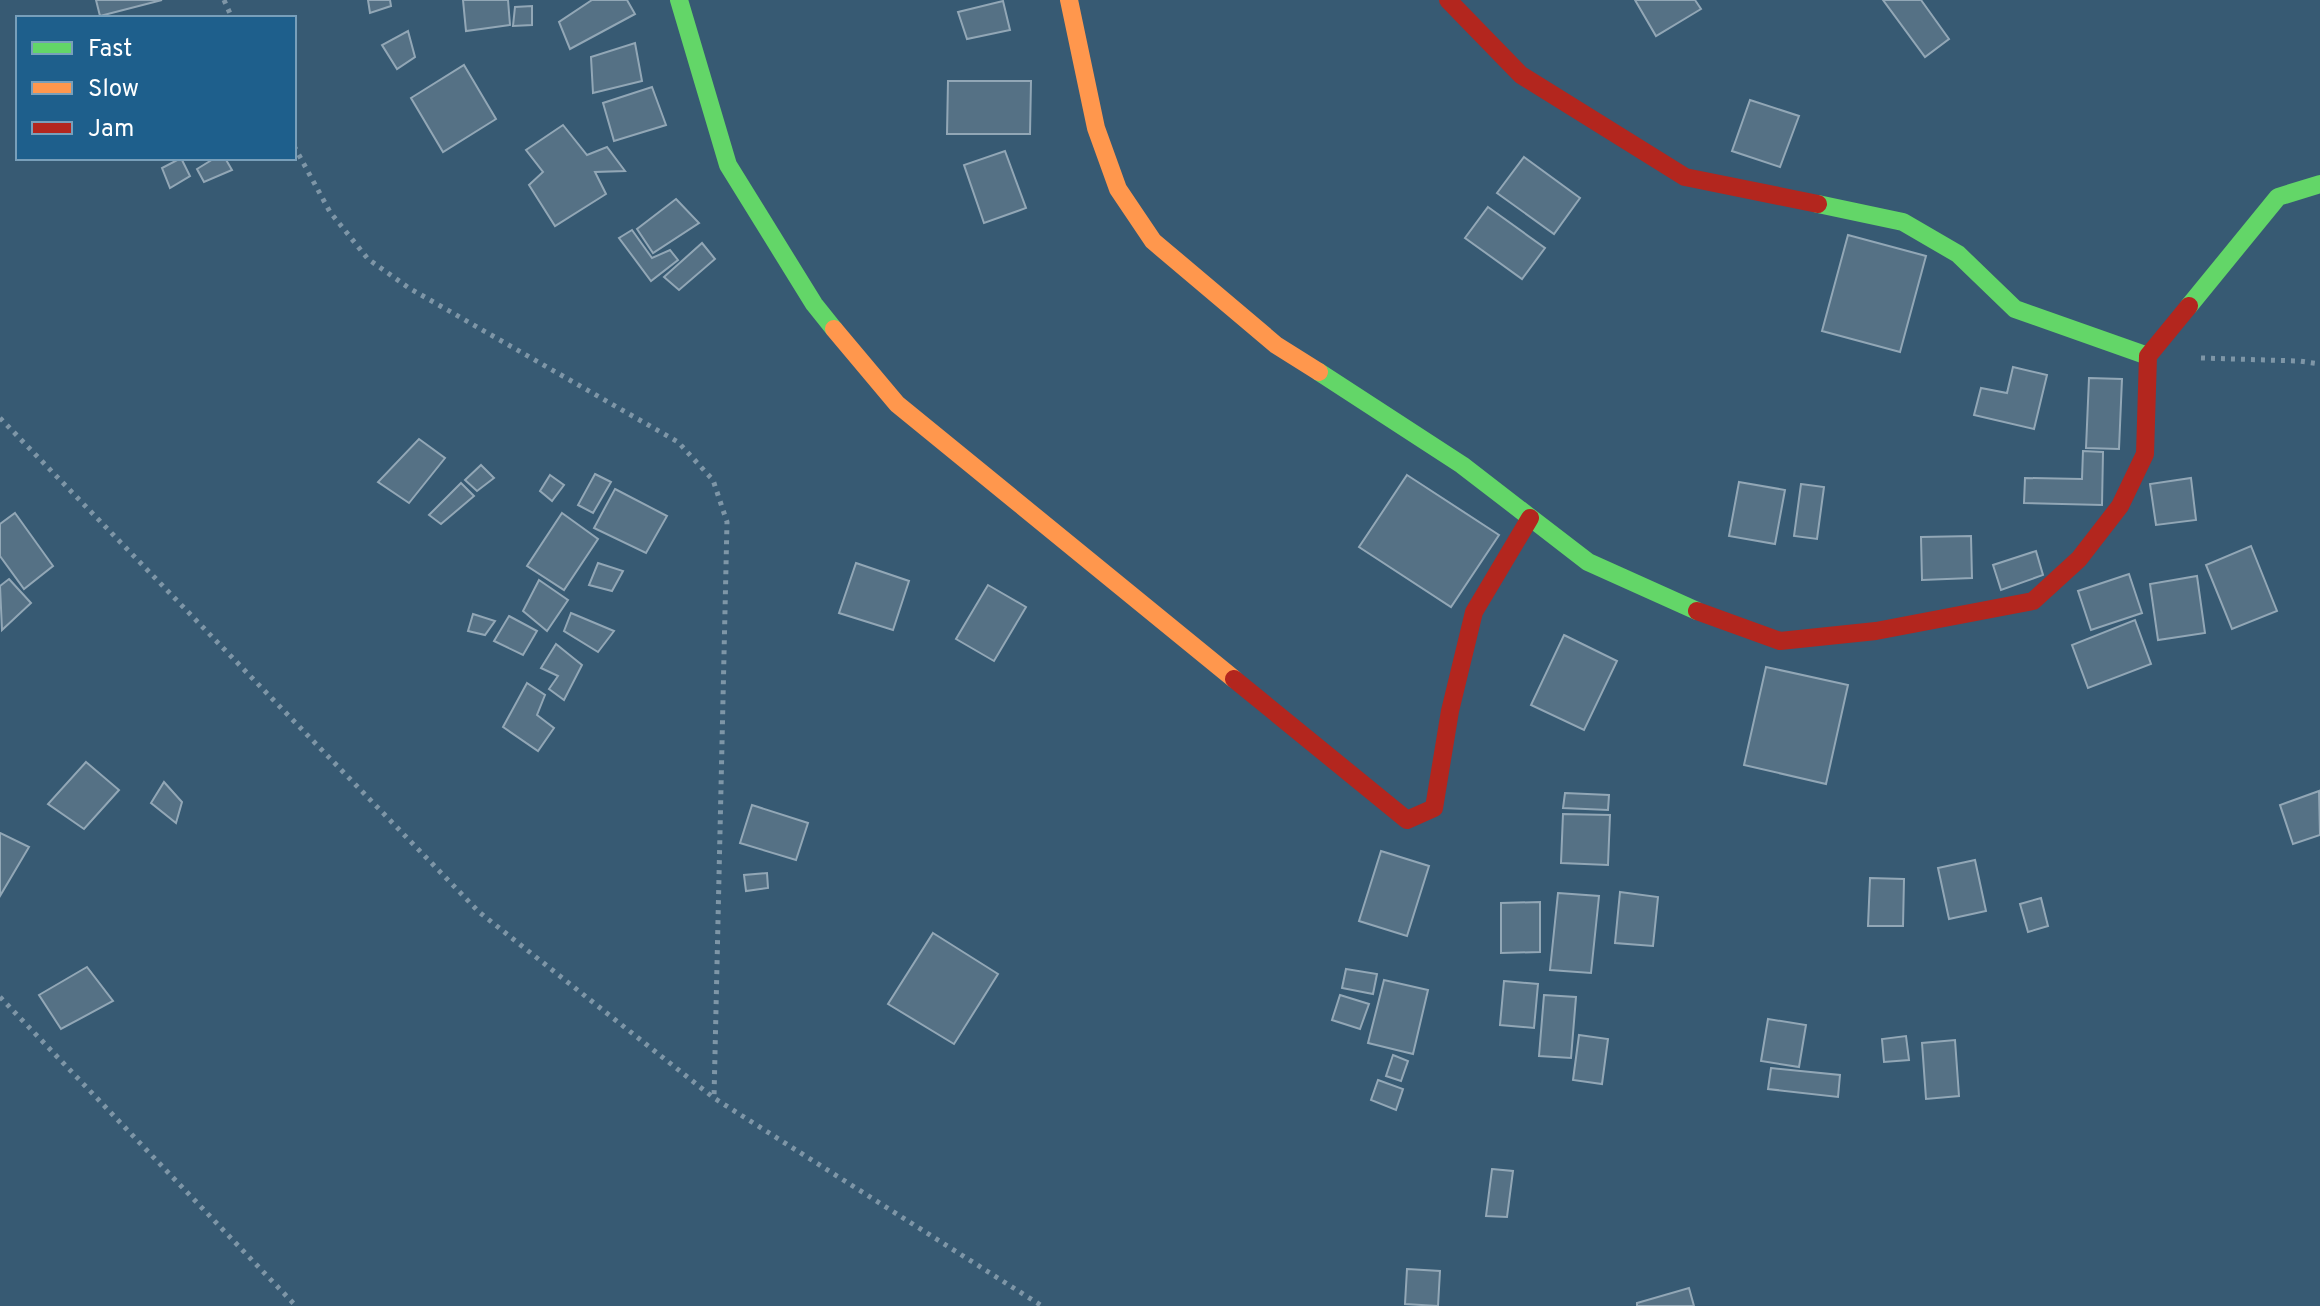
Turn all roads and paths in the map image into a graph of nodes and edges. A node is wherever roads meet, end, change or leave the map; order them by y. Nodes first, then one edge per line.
1 (679, 0) edge
2 (1069, 0) edge
3 (1448, 0) edge
4 (296, 150) edge
5 (2320, 184) edge
6 (2148, 356) junction
7 (2320, 364) edge
8 (0, 418) edge
9 (1530, 518) junction
10 (0, 997) edge
11 (714, 1098) junction
12 (296, 1306) edge
13 (1042, 1306) edge

1 - 9 street
2 - 9 street
3 - 6 street
4 - 11 path
5 - 6 street
6 - 7 path
6 - 9 street
8 - 11 path
10 - 12 path
11 - 13 path

